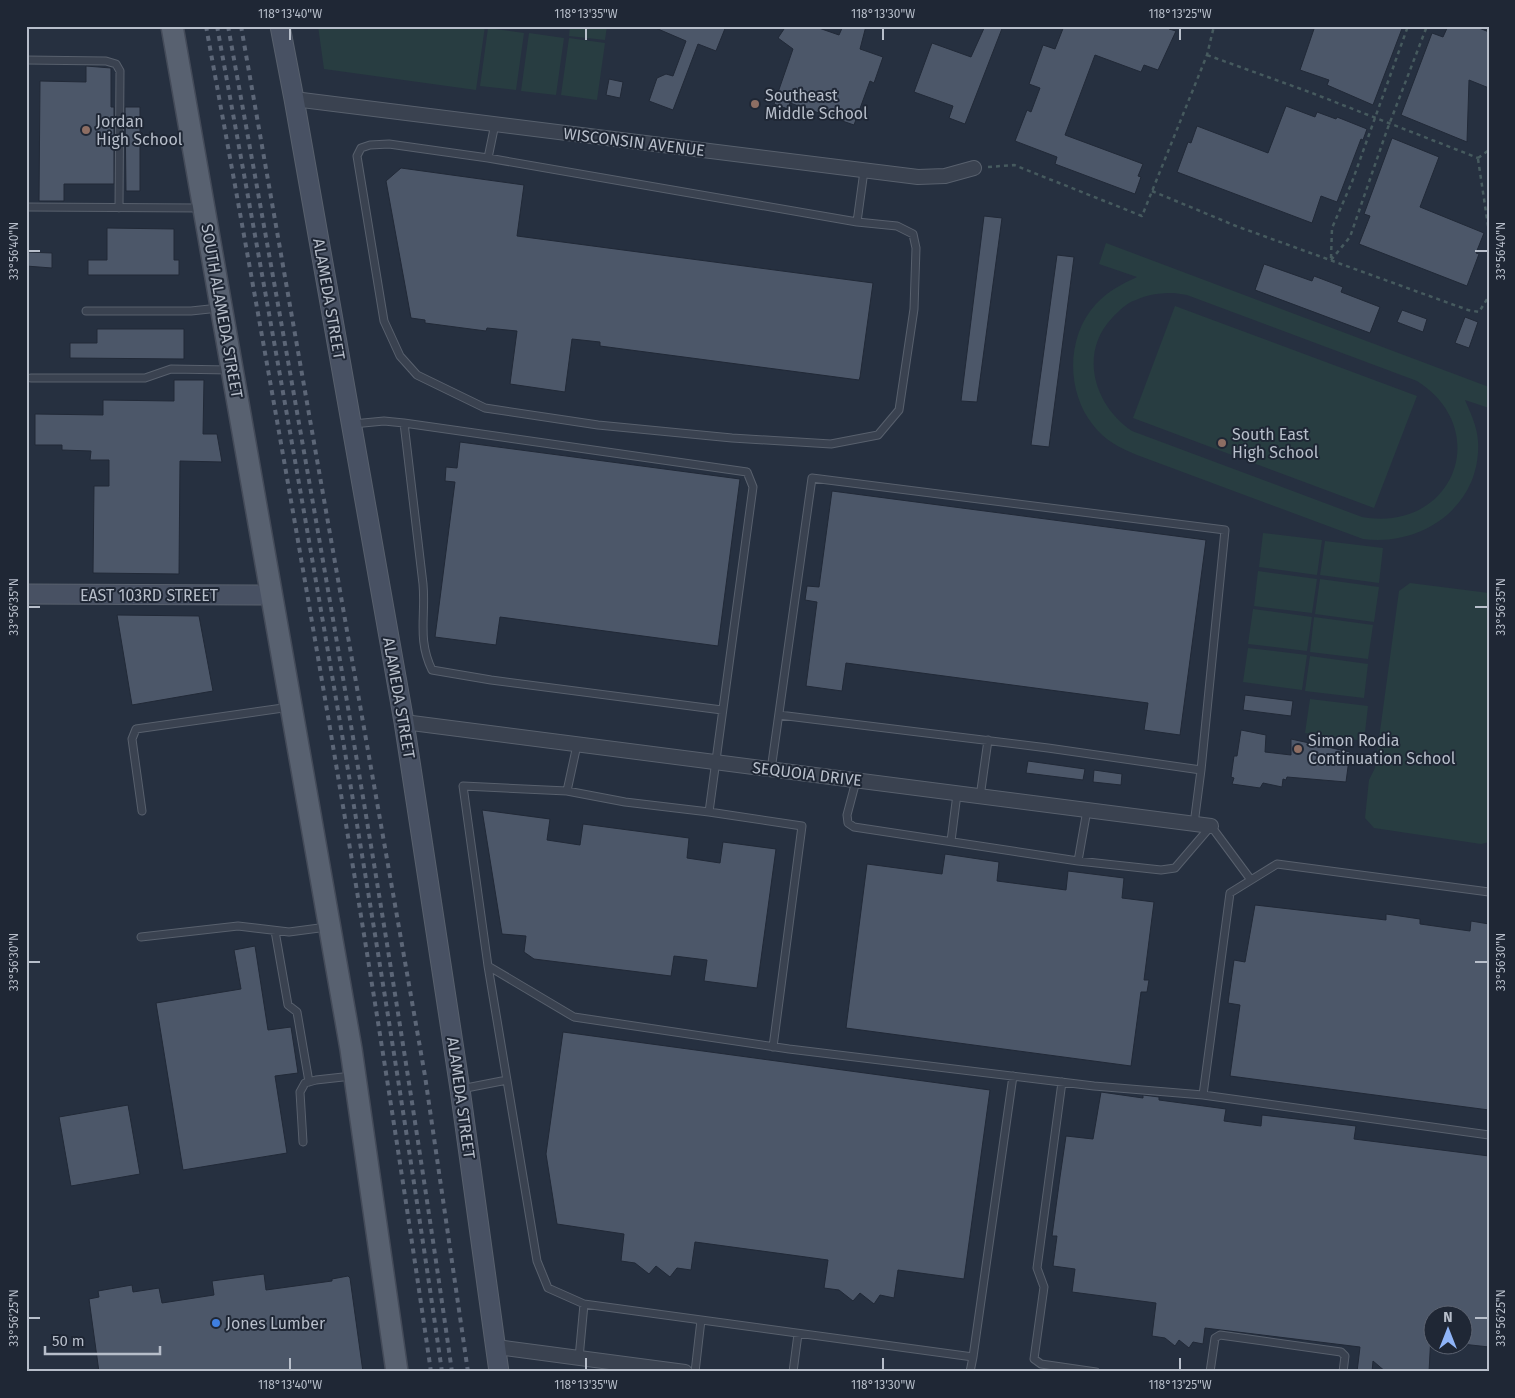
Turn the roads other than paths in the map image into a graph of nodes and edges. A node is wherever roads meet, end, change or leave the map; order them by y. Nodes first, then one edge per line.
1 (172, 26) edge
2 (280, 26) edge
3 (26, 60) edge
4 (294, 99) junction
5 (495, 124) junction
6 (488, 158) junction
7 (974, 168) road end
8 (864, 171) junction
9 (26, 207) edge
10 (119, 208) junction
11 (204, 208) junction
12 (856, 222) junction
13 (222, 308) junction
14 (86, 311) dead end
15 (233, 370) junction
16 (31, 378) dead end
17 (351, 424) junction
18 (404, 424) junction
19 (26, 594) edge
20 (272, 595) junction
21 (293, 707) junction
22 (722, 710) junction
23 (779, 715) junction
24 (404, 722) junction
25 (988, 740) junction
26 (577, 745) junction
27 (716, 763) junction
28 (771, 770) junction
29 (1201, 770) junction
30 (856, 781) junction
31 (567, 791) junction
32 (957, 794) junction
33 (980, 796) junction
34 (1087, 810) junction
35 (142, 811) dead end
36 (709, 812) junction
37 (1194, 824) junction
38 (1211, 826) junction
39 (951, 841) junction
40 (1078, 861) junction
41 (1251, 880) junction
42 (1489, 892) edge
43 (330, 926) junction
44 (275, 930) junction
45 (141, 938) dead end
46 (488, 966) junction
47 (773, 1047) junction
48 (355, 1076) junction
49 (1013, 1076) junction
50 (507, 1080) junction
51 (308, 1082) junction
52 (1062, 1082) junction
53 (460, 1089) junction
54 (1203, 1095) junction
55 (1489, 1135) edge
56 (303, 1142) dead end
57 (584, 1304) junction
58 (701, 1320) junction
59 (798, 1334) junction
60 (497, 1348) junction
61 (579, 1358) junction
62 (972, 1358) junction
63 (396, 1372) edge
64 (499, 1372) edge
65 (685, 1372) edge
66 (695, 1372) edge
67 (793, 1372) edge
68 (970, 1372) edge
69 (1096, 1372) edge
70 (1210, 1372) edge
71 (1343, 1372) edge

1 - 11 main road, SOUTH ALAMEDA STREET
2 - 4 street, ALAMEDA STREET
3 - 10 lane
4 - 5 street, WISCONSIN AVENUE
4 - 17 street, ALAMEDA STREET
5 - 6 lane
5 - 8 street, WISCONSIN AVENUE
6 - 12 lane
6 - 12 lane
7 - 8 street, WISCONSIN AVENUE
8 - 12 lane
9 - 10 lane
10 - 11 lane
11 - 13 main road, SOUTH ALAMEDA STREET
13 - 14 lane
13 - 15 main road, SOUTH ALAMEDA STREET
15 - 16 lane
15 - 20 main road, SOUTH ALAMEDA STREET
17 - 18 lane
17 - 24 street, ALAMEDA STREET
18 - 22 lane
18 - 22 lane
19 - 20 street, EAST 103RD STREET
20 - 21 main road
21 - 35 lane
21 - 43 main road
22 - 27 lane
23 - 25 lane
23 - 28 lane
23 - 29 lane
24 - 26 street, SEQUOIA DRIVE
24 - 53 street, ALAMEDA STREET
25 - 29 lane
25 - 33 lane
26 - 27 street, SEQUOIA DRIVE
26 - 31 lane
27 - 28 street, SEQUOIA DRIVE
27 - 36 lane
28 - 30 street, SEQUOIA DRIVE
29 - 37 lane
30 - 32 street, SEQUOIA DRIVE
30 - 39 lane
31 - 36 lane
31 - 46 lane
32 - 33 street, SEQUOIA DRIVE
32 - 39 lane
33 - 34 street, SEQUOIA DRIVE
34 - 37 street, SEQUOIA DRIVE
34 - 40 lane
36 - 47 lane
37 - 38 street, SEQUOIA DRIVE
38 - 40 lane
38 - 41 lane
39 - 40 lane
41 - 42 lane
41 - 54 lane
43 - 44 lane
43 - 48 main road
44 - 45 lane
44 - 51 lane
46 - 47 lane
46 - 50 lane
47 - 49 lane
48 - 51 lane
48 - 63 main road
49 - 52 lane
49 - 62 lane
50 - 53 lane
50 - 57 lane
51 - 56 lane
52 - 54 lane
52 - 69 lane
53 - 60 street, ALAMEDA STREET
54 - 55 lane
57 - 58 lane
57 - 61 lane
58 - 59 lane
58 - 66 lane
59 - 62 lane
59 - 67 lane
60 - 61 street
60 - 64 street, ALAMEDA STREET
61 - 65 street
62 - 68 lane
70 - 71 lane

